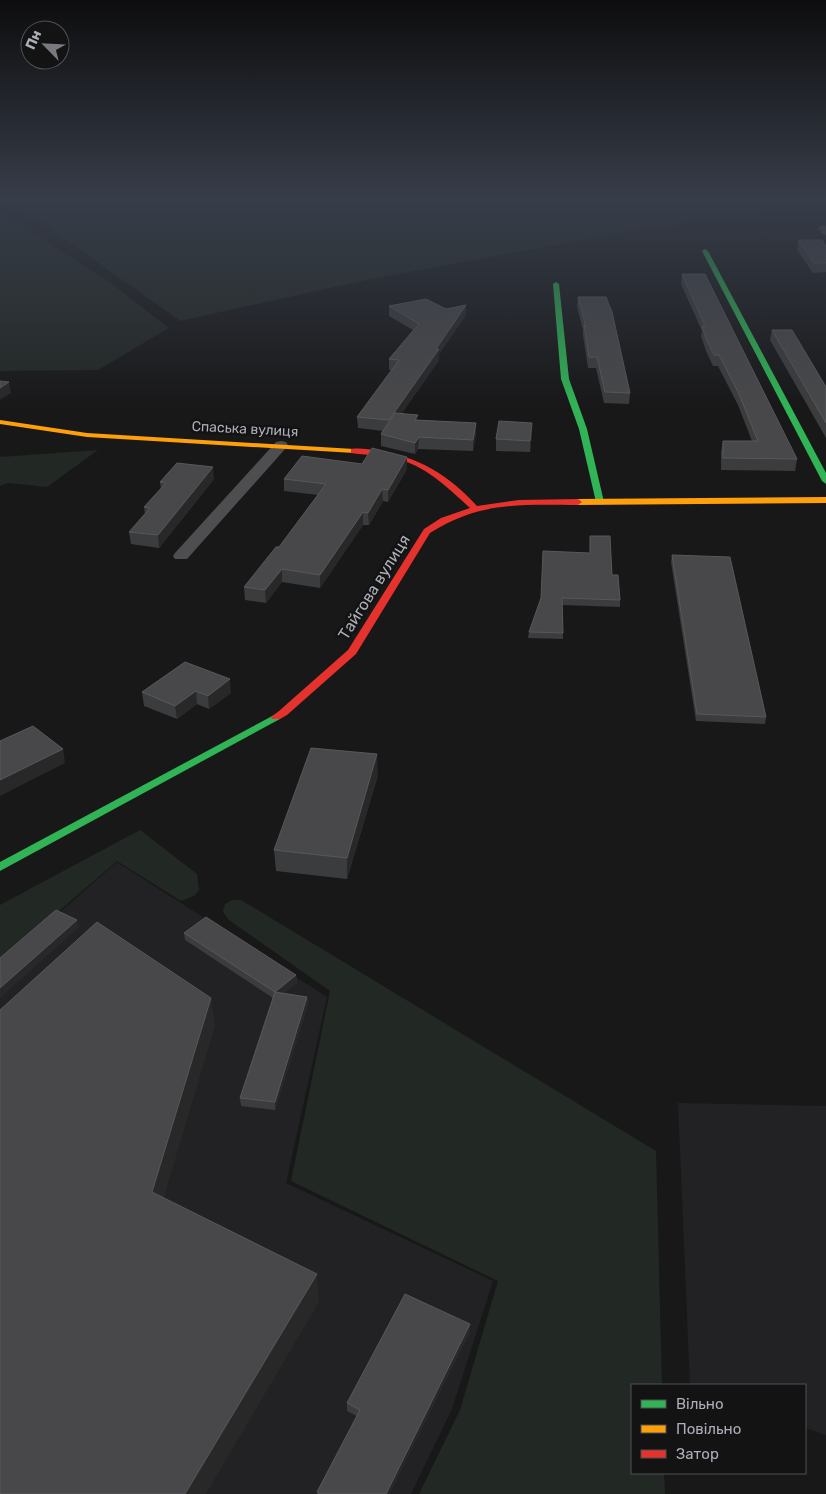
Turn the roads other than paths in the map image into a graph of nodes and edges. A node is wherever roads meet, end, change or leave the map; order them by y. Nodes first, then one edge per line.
1 (714, 267) edge
2 (556, 284) dead end
3 (0, 422) edge
4 (282, 445) junction
5 (826, 482) edge
6 (826, 500) edge
7 (600, 502) junction
8 (473, 506) junction
9 (181, 556) dead end
10 (0, 867) edge

1 - 5 street
2 - 7 street
3 - 4 street, Спаська вулиця
4 - 8 street, Спаська вулиця
4 - 9 street
6 - 7 street, Тайгова вулиця
7 - 8 street, Тайгова вулиця
8 - 10 street, Тайгова вулиця

